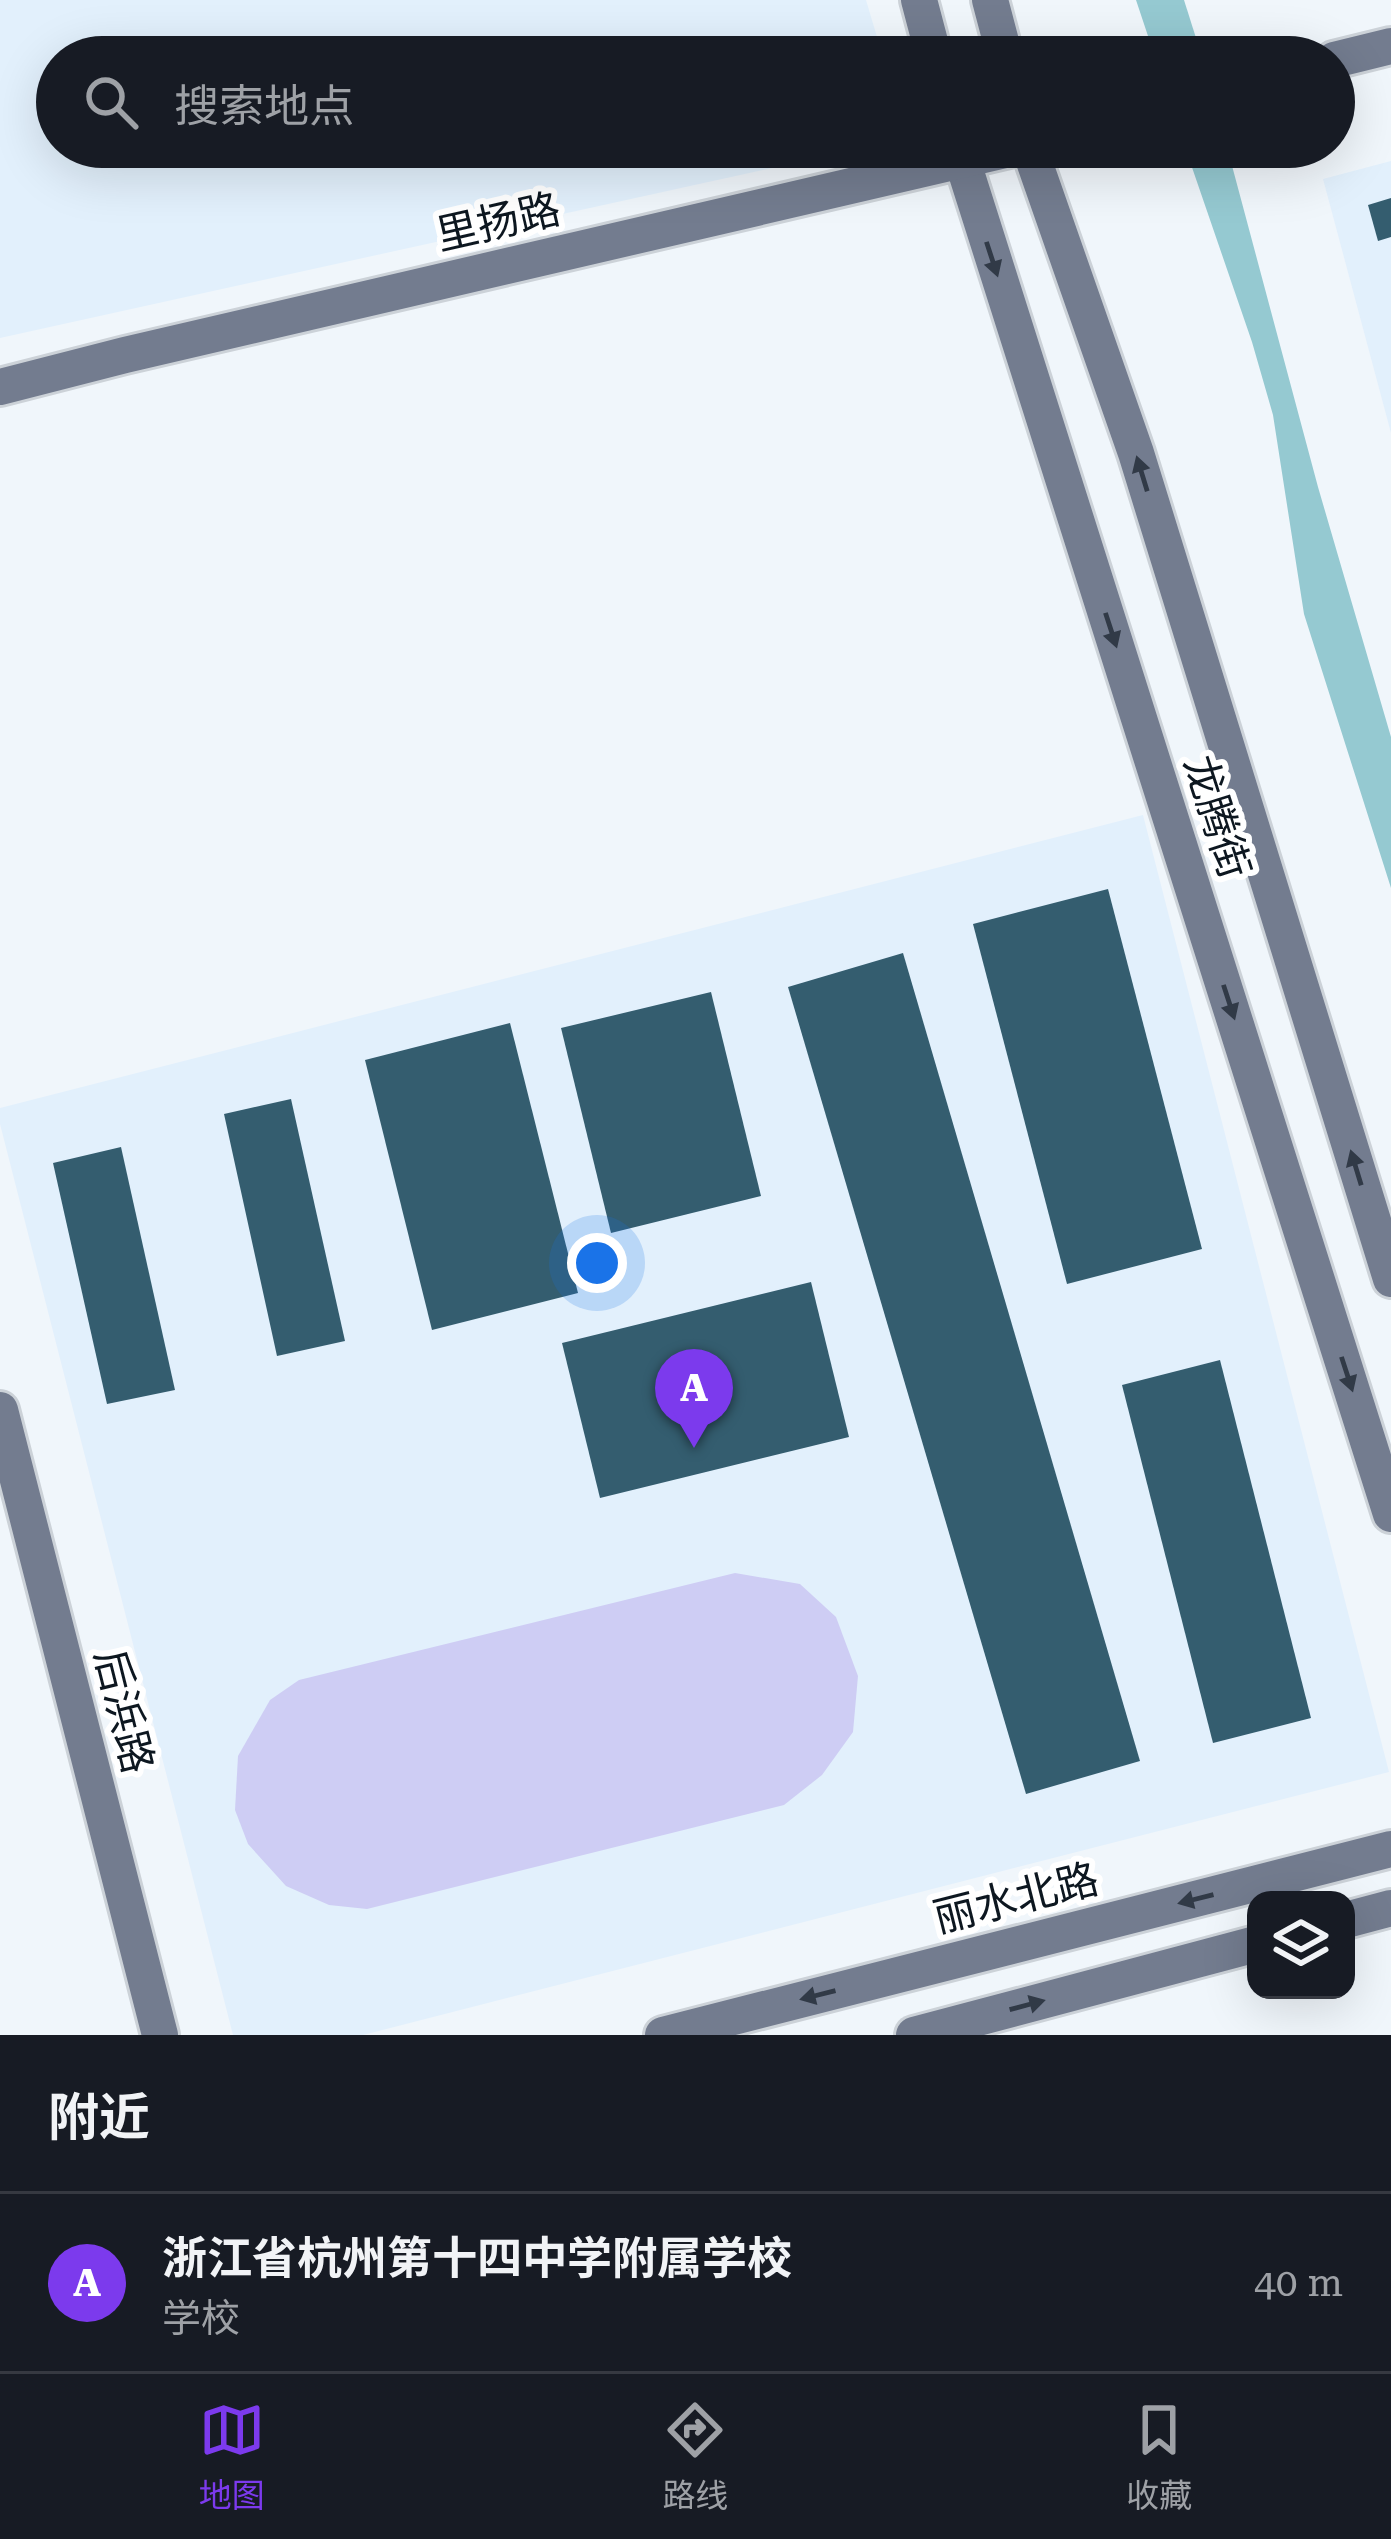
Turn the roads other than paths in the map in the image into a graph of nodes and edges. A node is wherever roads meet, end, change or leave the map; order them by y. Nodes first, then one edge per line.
1 (919, 0) edge
2 (990, 0) edge
3 (928, 36) edge
4 (999, 36) edge
5 (1391, 46) edge
6 (1355, 55) edge
7 (901, 168) edge
8 (963, 168) edge
9 (1036, 168) edge
10 (0, 387) edge
11 (1391, 1280) edge
12 (0, 1410) edge
13 (1391, 1514) edge
14 (1391, 1849) edge
15 (1391, 1908) edge
16 (1355, 1918) edge
17 (1247, 1946) edge
18 (160, 2035) edge
19 (663, 2035) edge
20 (914, 2035) edge

1 - 3 main road
2 - 4 main road
5 - 6 main road
7 - 10 main road, 里扬路
8 -> 13 main road, 龙腾街
11 -> 9 main road, 龙腾街
12 - 18 main road, 后浜路
14 -> 19 main road, 丽水北路
15 - 16 main road
20 -> 17 main road

